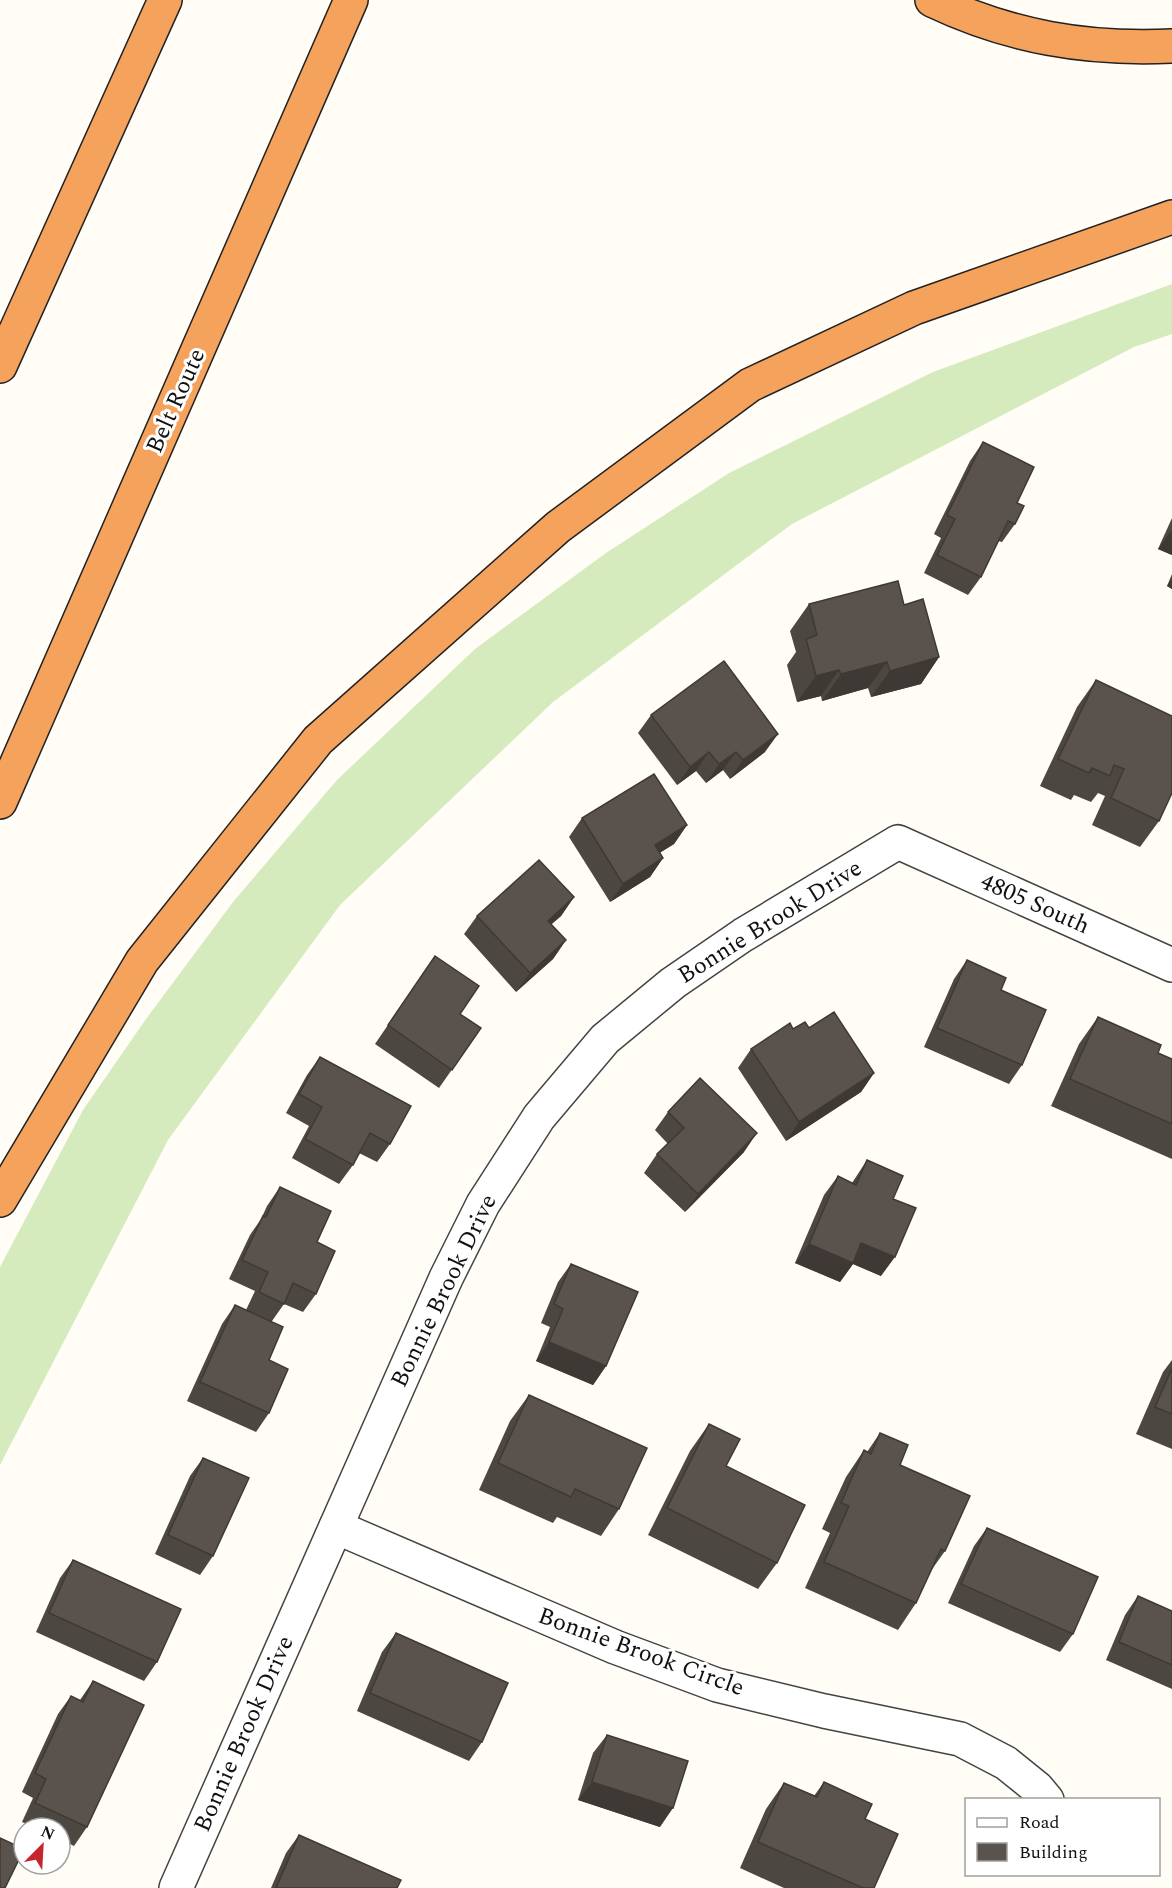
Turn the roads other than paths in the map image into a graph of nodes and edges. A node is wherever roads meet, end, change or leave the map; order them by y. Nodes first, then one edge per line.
1 (165, 0) edge
2 (351, 0) edge
3 (932, 0) edge
4 (1172, 46) edge
5 (1172, 217) edge
6 (0, 366) edge
7 (0, 802) edge
8 (898, 842) joint
9 (1172, 965) edge
10 (0, 1200) edge
11 (336, 1527) junction
12 (1045, 1798) edge
13 (176, 1888) edge

1 - 6 highway
2 - 7 highway, Belt Route
3 - 4 highway
5 - 10 highway
8 - 9 street, 4805 South
8 - 11 street, Bonnie Brook Drive
11 - 12 street, Bonnie Brook Circle
11 - 13 street, Bonnie Brook Drive

